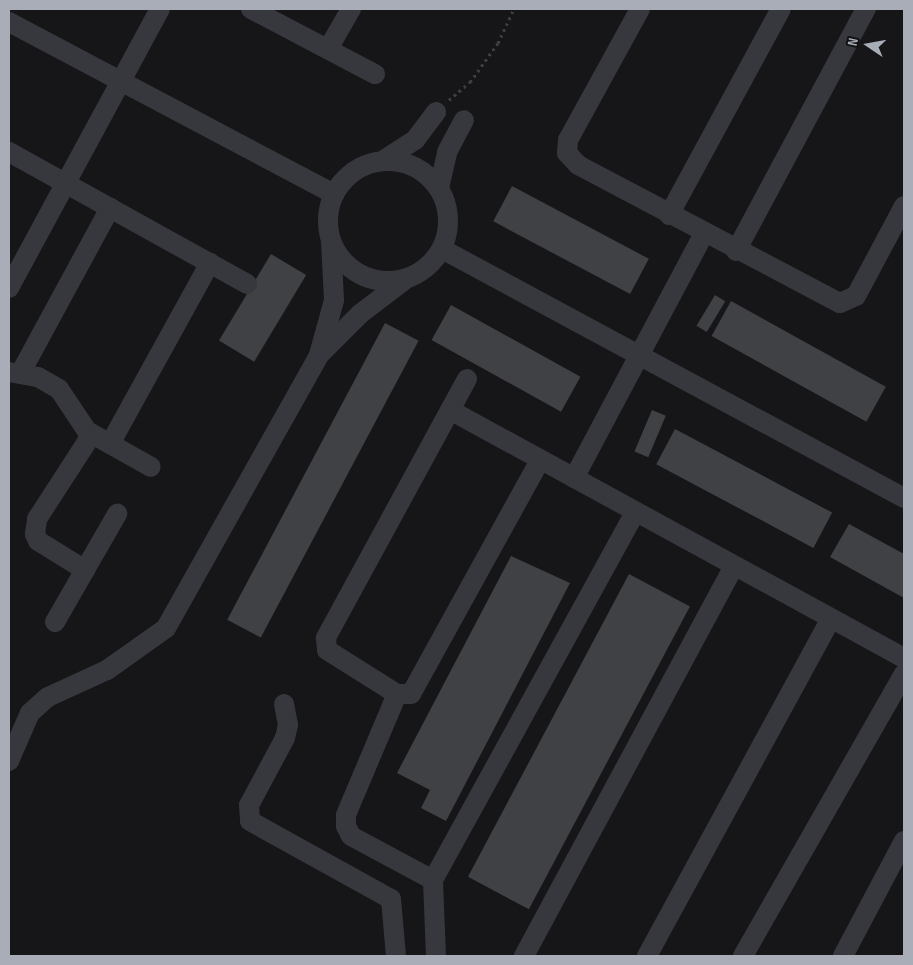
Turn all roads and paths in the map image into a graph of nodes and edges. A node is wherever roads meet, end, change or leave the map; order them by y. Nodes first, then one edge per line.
1 (160, 9) edge
2 (251, 9) edge
3 (351, 9) edge
4 (514, 9) edge
5 (640, 9) edge
6 (781, 9) edge
7 (866, 9) edge
8 (9, 22) edge
9 (328, 50) junction
10 (375, 74) dead end
11 (119, 81) junction
12 (436, 112) joint
13 (464, 120) dead end
14 (9, 152) edge
15 (384, 160) junction
16 (65, 183) junction
17 (439, 188) junction
18 (334, 194) junction
19 (904, 206) edge
20 (110, 208) junction
21 (669, 215) junction
22 (704, 234) junction
23 (331, 241) junction
24 (442, 249) junction
25 (736, 250) junction
26 (210, 263) junction
27 (407, 279) junction
28 (247, 284) dead end
29 (9, 288) edge
30 (320, 355) junction
31 (638, 356) junction
32 (15, 372) edge
33 (467, 379) dead end
34 (450, 410) junction
35 (92, 434) junction
36 (110, 444) junction
37 (540, 460) junction
38 (151, 467) dead end
39 (574, 478) junction
40 (904, 498) edge
41 (635, 512) junction
42 (117, 514) dead end
43 (734, 566) junction
44 (85, 570) junction
45 (831, 619) junction
46 (55, 622) dead end
47 (904, 658) edge
48 (904, 674) edge
49 (397, 694) junction
50 (284, 704) dead end
51 (9, 761) edge
52 (904, 841) edge
53 (433, 880) junction
54 (396, 956) edge
55 (436, 956) edge
56 (524, 956) edge
57 (648, 956) edge
58 (743, 956) edge
59 (843, 956) edge

1 - 11 street
2 - 9 street
3 - 9 street
4 - 12 path
5 - 21 street
6 - 21 street
7 - 25 street
8 - 11 street
9 - 10 street
11 - 16 street
11 - 18 street
12 - 15 street
13 - 17 street
14 - 16 street
15 - 17 street
15 - 18 street
16 - 20 street
16 - 29 street
17 - 24 street
18 - 23 street
19 - 25 street
20 - 26 street
20 - 32 street
21 - 22 street
22 - 25 street
22 - 31 street
23 - 27 street
23 - 30 street
24 - 27 street
24 - 31 street
26 - 28 street
26 - 36 street
27 - 30 street
30 - 51 street
31 - 39 street
31 - 40 street
32 - 35 street
33 - 34 street
34 - 37 street
34 - 49 street
35 - 36 street
35 - 44 street
36 - 38 street
37 - 39 street
37 - 49 street
39 - 41 street
41 - 43 street
41 - 53 street
42 - 44 street
43 - 45 street
43 - 56 street
44 - 46 street
45 - 47 street
45 - 57 street
48 - 58 street
49 - 53 street
50 - 54 street
52 - 59 street
53 - 55 street

